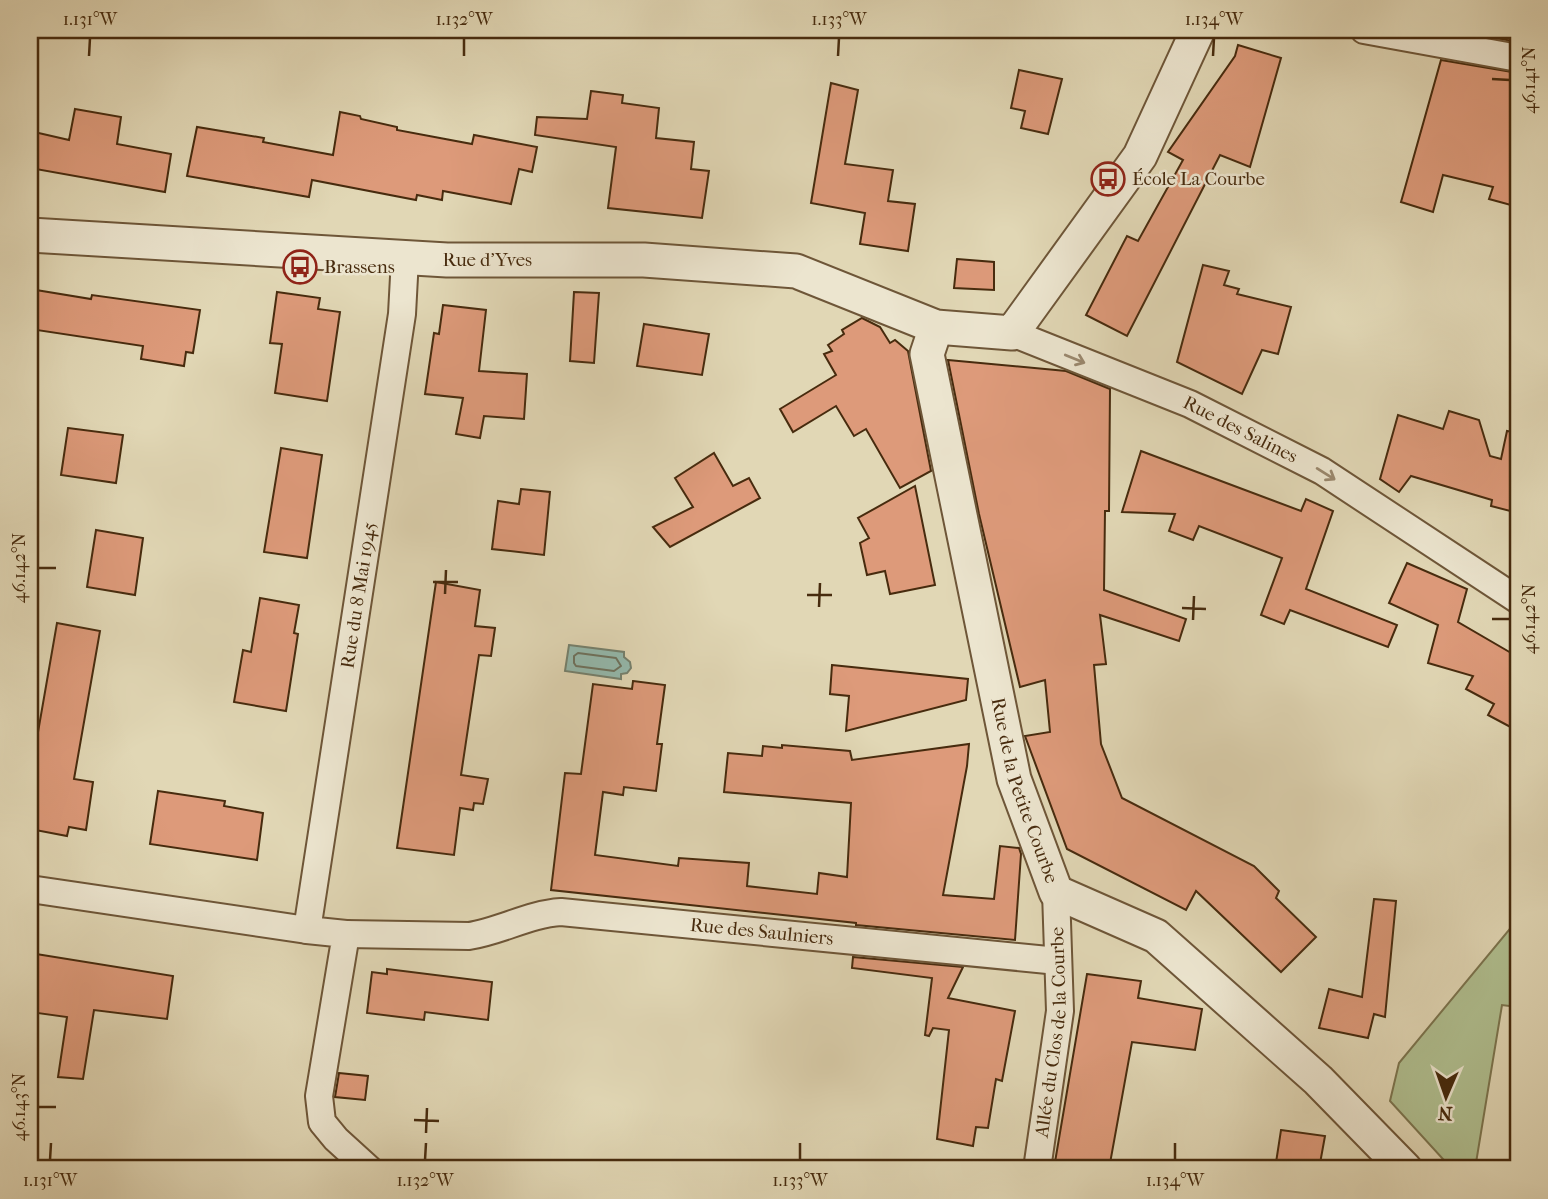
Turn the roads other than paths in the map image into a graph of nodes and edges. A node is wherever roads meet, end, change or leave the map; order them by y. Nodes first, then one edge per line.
1 (1198, 30) edge
2 (1364, 30) edge
3 (1518, 58) edge
4 (30, 235) edge
5 (405, 258) junction
6 (936, 327) junction
7 (1012, 333) junction
8 (1518, 600) edge
9 (30, 889) edge
10 (1056, 892) junction
11 (307, 930) junction
12 (346, 934) junction
13 (1058, 961) junction
14 (369, 1169) edge
15 (1037, 1169) edge
16 (1405, 1169) edge

1 - 7 street
2 - 3 street
4 - 5 street, Rue d'Yves
5 - 6 street, Rue d'Yves
5 - 11 street, Rue du 8 Mai 1945
6 - 7 street, Rue des Salines
6 - 10 street, Rue de la Petite Courbe
7 -> 8 street, Rue des Salines
9 - 11 street
10 - 13 street, Allée du Clos de la Courbe
10 - 16 street, Rue de la Petite Courbe
11 - 12 street
12 - 13 street, Rue des Saulniers
12 - 14 street
13 - 15 street, Allée du Clos de la Courbe

